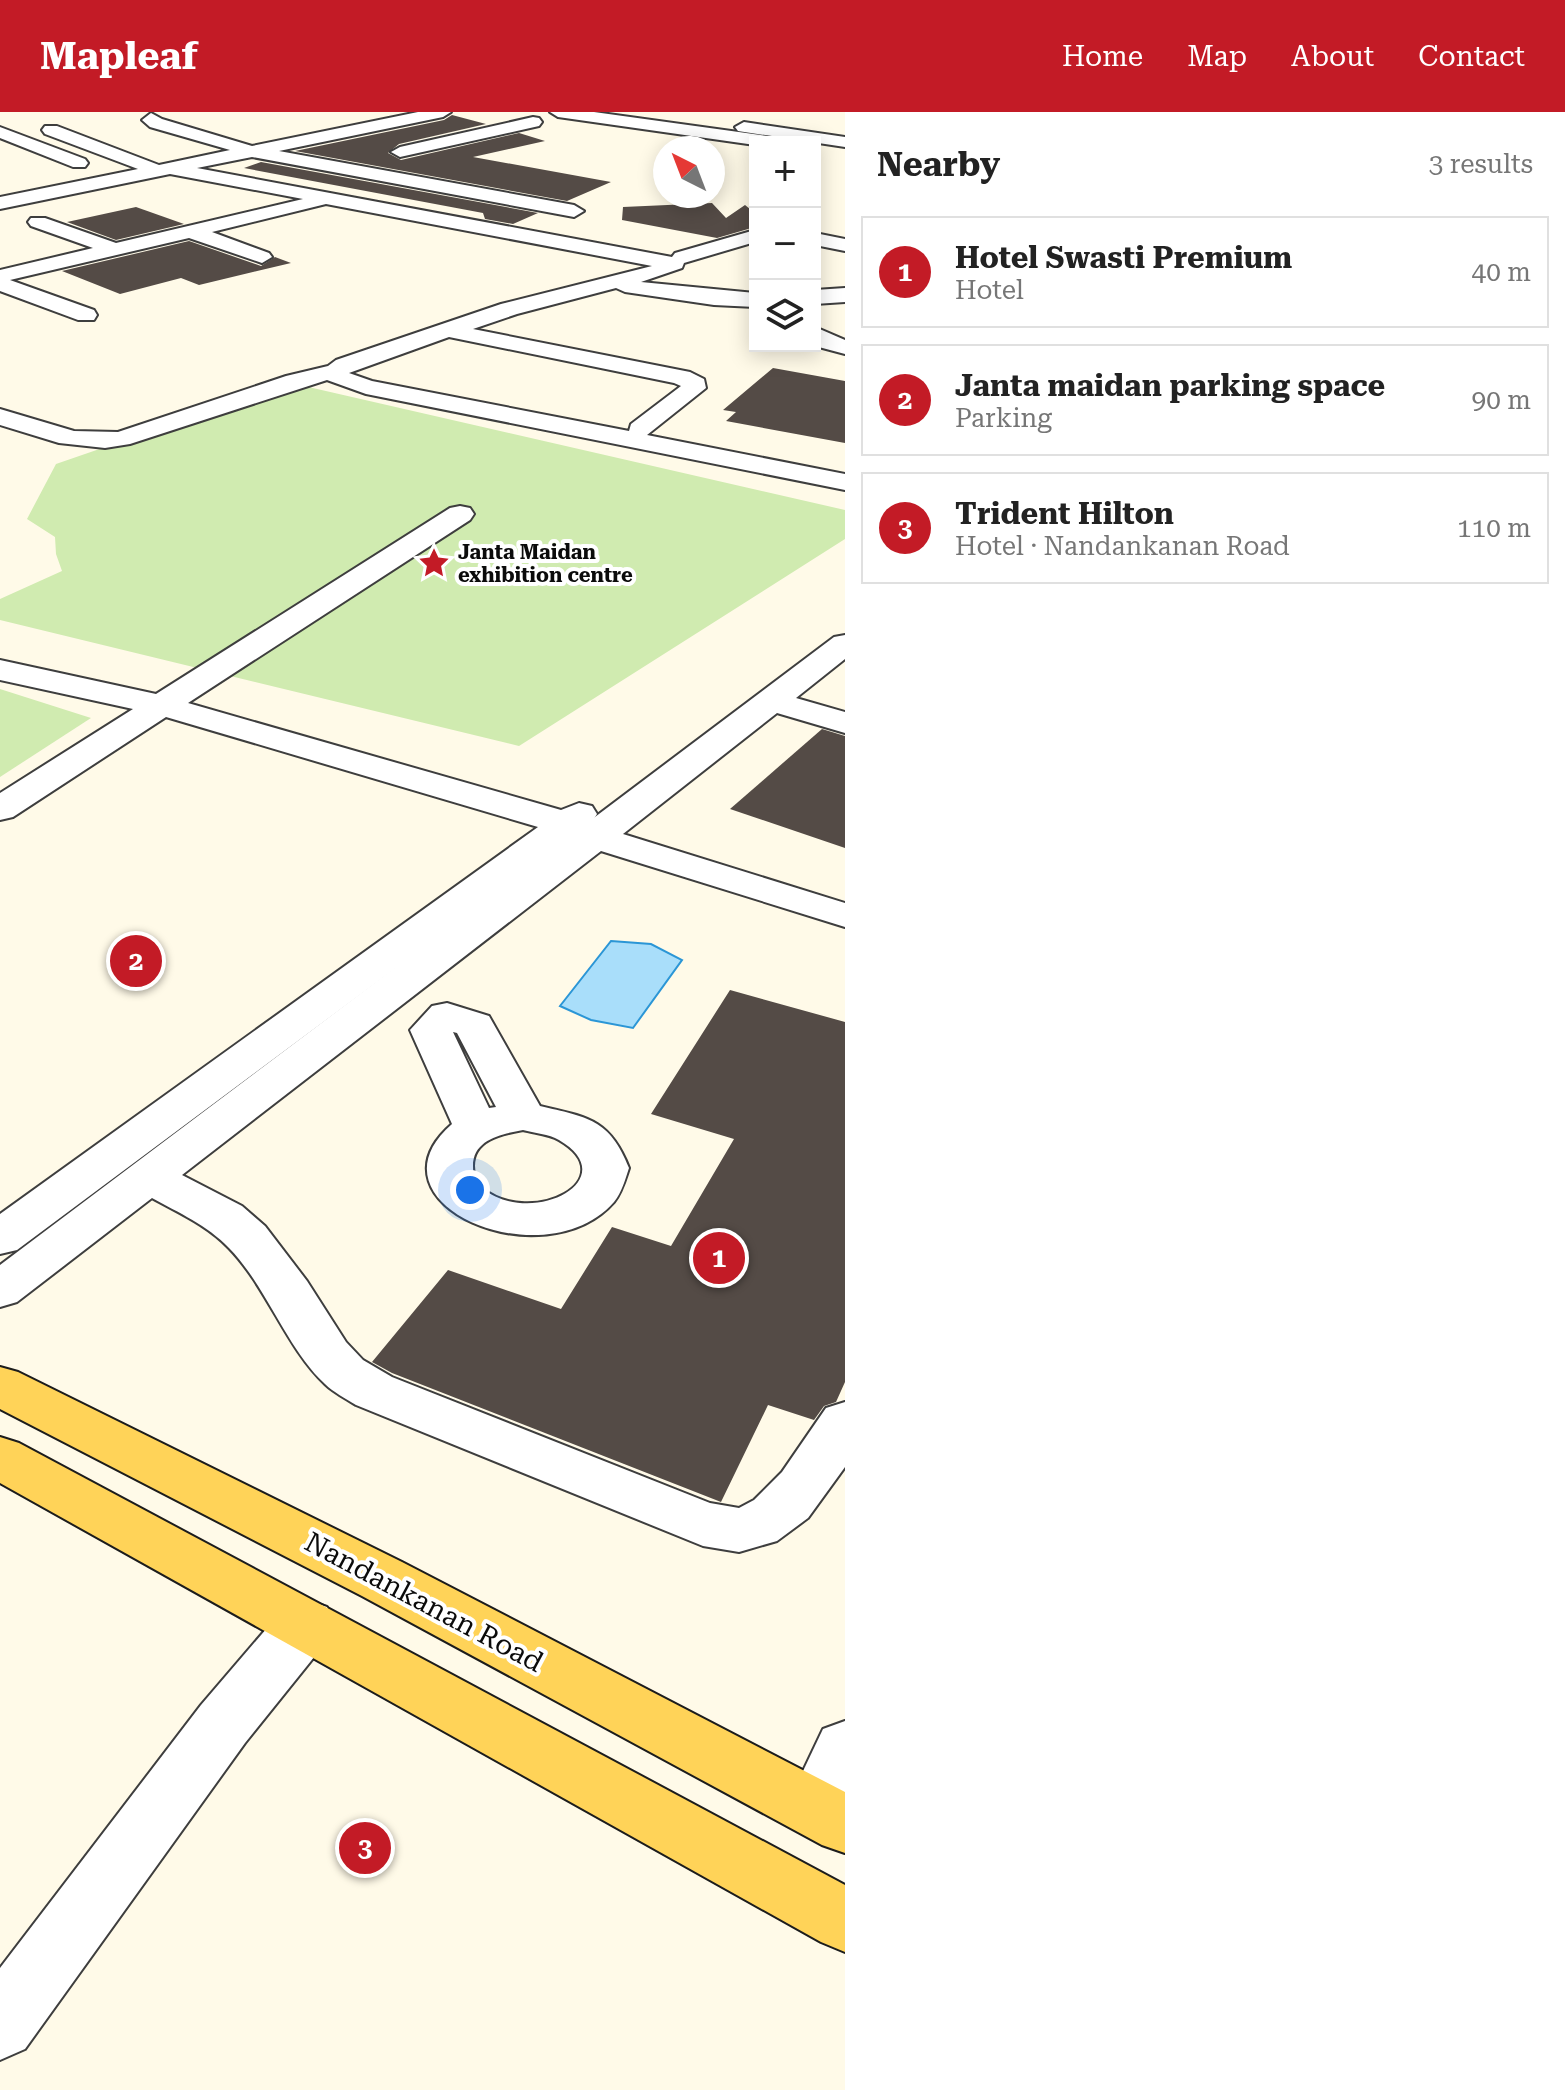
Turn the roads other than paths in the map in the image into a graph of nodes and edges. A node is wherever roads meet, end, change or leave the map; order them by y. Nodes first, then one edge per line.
1 (177, 112) edge
2 (443, 112) edge
3 (558, 112) edge
4 (643, 112) edge
5 (533, 122) dead end
6 (236, 126) dead end
7 (51, 130) dead end
8 (3, 135) edge
9 (194, 135) junction
10 (749, 139) edge
11 (845, 142) edge
12 (821, 149) edge
13 (251, 151) junction
14 (845, 153) edge
15 (57, 154) junction
16 (14, 161) dead end
17 (336, 167) junction
18 (93, 168) dead end
19 (173, 168) junction
20 (261, 185) junction
21 (214, 195) dead end
22 (333, 198) junction
23 (0, 203) edge
24 (574, 211) dead end
25 (38, 222) dead end
26 (193, 225) junction
27 (749, 238) edge
28 (821, 240) edge
29 (845, 245) edge
30 (112, 248) junction
31 (262, 257) dead end
32 (682, 257) junction
33 (0, 276) edge
34 (0, 284) edge
35 (623, 286) junction
36 (845, 295) edge
37 (821, 297) edge
38 (749, 299) edge
39 (86, 315) dead end
40 (456, 332) junction
41 (821, 339) edge
42 (845, 347) edge
43 (336, 371) junction
44 (0, 417) edge
45 (640, 429) junction
46 (845, 472) edge
47 (845, 482) edge
48 (460, 514) dead end
49 (845, 612) edge
50 (845, 644) edge
51 (0, 670) edge
52 (772, 701) junction
53 (164, 706) junction
54 (845, 723) edge
55 (0, 809) edge
56 (580, 830) junction
57 (845, 915) edge
58 (431, 961) junction
59 (447, 1015) junction
60 (523, 1116) junction
61 (476, 1128) junction
62 (148, 1177) junction
63 (0, 1238) edge
64 (0, 1290) edge
65 (0, 1386) edge
66 (845, 1422) edge
67 (0, 1458) edge
68 (306, 1624) junction
69 (845, 1748) edge
70 (831, 1816) edge
71 (845, 1920) edge
72 (0, 2025) edge

1 - 9 street
2 - 13 street
3 - 10 street
4 - 11 street
5 - 17 street
6 - 9 street
7 - 19 street
8 - 15 street
9 - 13 street
12 - 14 street
13 - 17 street
13 - 19 street
15 - 16 street
15 - 18 street
17 - 24 street
19 - 20 street
19 - 23 street
19 - 32 street
20 - 21 street
20 - 22 street
22 - 26 street
22 - 43 street
25 - 30 street
26 - 30 street
26 - 31 street
27 - 32 street
28 - 29 street
30 - 33 street
32 - 35 street
34 - 39 street
35 - 38 street
35 - 40 street
36 - 37 street
40 - 45 street
40 - 45 street
41 - 42 street
43 - 44 street
43 - 47 street
45 - 46 street
48 - 53 street
49 - 56 street
50 - 52 street
51 - 53 street
52 - 54 street
52 - 56 street
53 - 55 street
53 - 56 street
56 - 57 street
56 - 58 street
56 - 63 street
58 - 59 street
58 - 62 street
59 - 60 street
59 - 61 street
60 - 61 street
60 - 61 street
62 - 64 street
62 - 66 street
65 - 70 main road, Nandankanan Road
67 - 68 main road
68 - 71 main road
68 - 72 street
69 - 70 street

